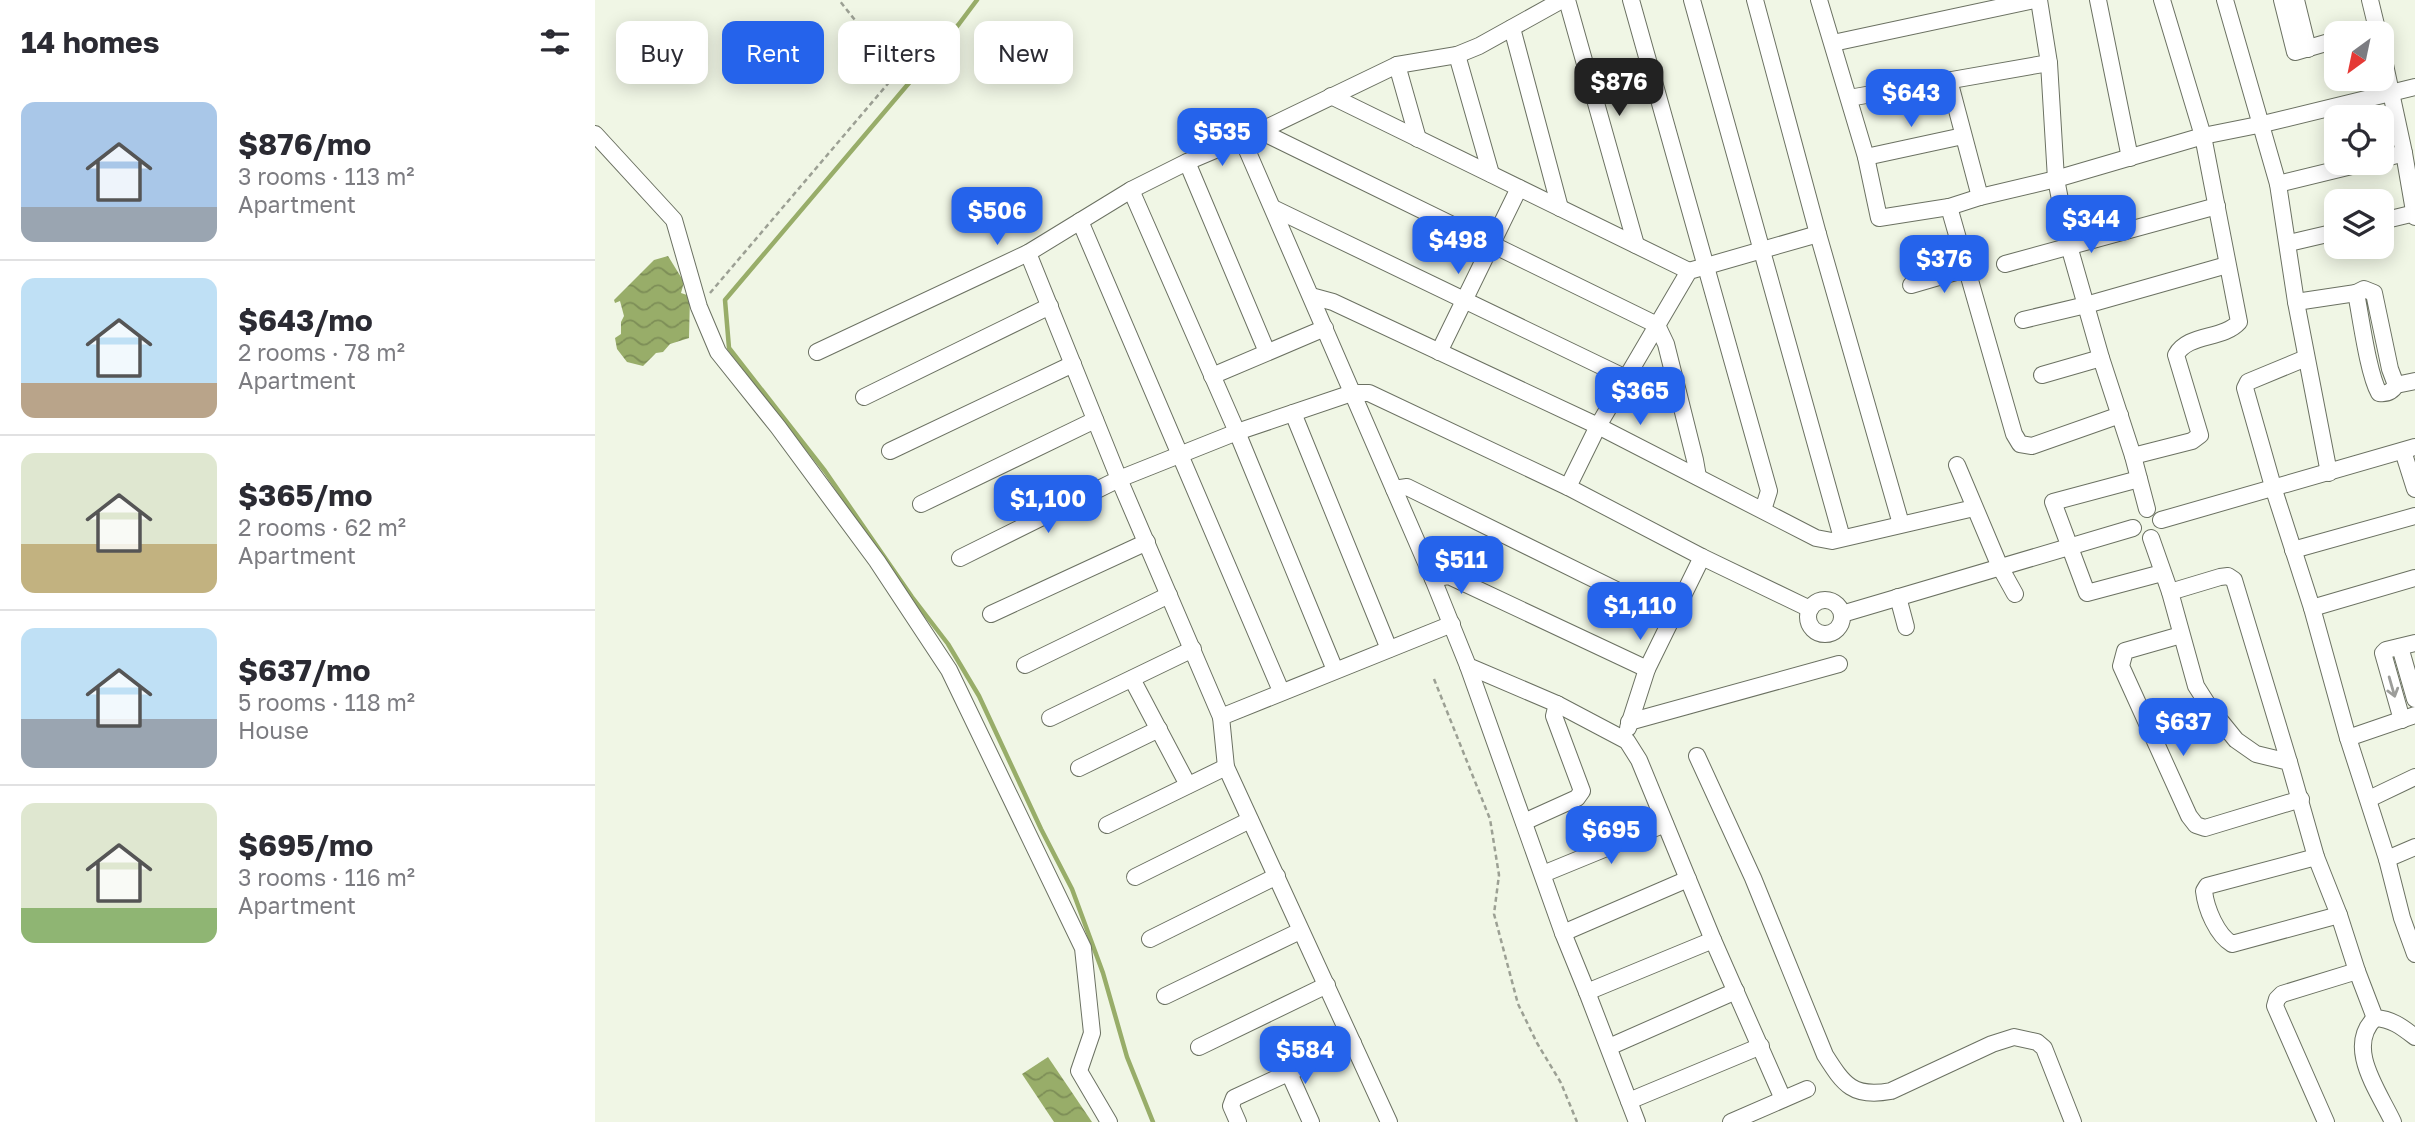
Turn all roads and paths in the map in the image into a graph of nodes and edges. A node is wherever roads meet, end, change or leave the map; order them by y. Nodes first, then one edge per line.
1 (839, 0) edge
2 (1562, 0) edge
3 (1567, 0) edge
4 (1631, 0) edge
5 (1692, 0) edge
6 (1755, 0) edge
7 (1819, 0) edge
8 (2036, 0) edge
9 (2098, 0) edge
10 (2162, 0) edge
11 (2225, 0) edge
12 (2282, 0) edge
13 (2296, 0) edge
14 (2370, 0) edge
15 (2375, 21) edge
16 (1512, 28) junction
17 (1833, 43) junction
18 (2324, 43) edge
19 (2294, 52) junction
20 (1457, 55) junction
21 (2049, 63) junction
22 (1397, 65) junction
23 (1949, 80) junction
24 (2415, 87) edge
25 (2391, 92) junction
26 (1331, 96) junction
27 (1849, 98) junction
28 (1234, 120) dead end
29 (2263, 124) junction
30 (1260, 131) junction
31 (595, 134) edge
32 (1963, 136) junction
33 (2203, 136) junction
34 (1243, 139) junction
35 (1418, 139) junction
36 (2405, 153) junction
37 (2394, 156) edge
38 (1866, 157) junction
39 (2130, 158) junction
40 (1187, 162) junction
41 (2324, 173) edge
42 (1491, 174) junction
43 (2056, 179) junction
44 (2278, 184) junction
45 (1519, 188) junction
46 (1131, 190) junction
47 (1980, 197) junction
48 (2217, 206) junction
49 (1273, 208) junction
50 (1560, 208) junction
51 (1949, 208) junction
52 (2415, 215) edge
53 (2394, 219) edge
54 (1080, 221) junction
55 (1818, 234) junction
56 (2324, 235) edge
57 (2289, 243) junction
58 (1492, 244) junction
59 (1636, 245) junction
60 (2069, 246) junction
61 (1762, 249) junction
62 (1028, 253) junction
63 (2005, 264) dead end
64 (2227, 265) junction
65 (1705, 266) junction
66 (1966, 269) junction
67 (1689, 271) junction
68 (1911, 285) dead end
69 (1311, 296) junction
70 (1465, 300) junction
71 (2296, 302) junction
72 (2086, 305) junction
73 (1050, 306) junction
74 (699, 307) junction
75 (2023, 320) dead end
76 (1657, 325) junction
77 (1325, 328) junction
78 (817, 352) dead end
79 (1267, 352) junction
80 (1439, 352) junction
81 (2101, 358) junction
82 (2306, 358) junction
83 (1073, 364) junction
84 (2042, 375) dead end
85 (1212, 376) junction
86 (1626, 378) junction
87 (2415, 381) edge
88 (1352, 393) junction
89 (864, 397) dead end
90 (1293, 413) junction
91 (2120, 415) junction
92 (1095, 420) junction
93 (1598, 426) junction
94 (1237, 432) junction
95 (2409, 449) edge
96 (890, 451) dead end
97 (1180, 455) junction
98 (2133, 456) junction
99 (1958, 465) dead end
100 (2329, 473) junction
101 (1698, 477) junction
102 (1119, 479) junction
103 (2139, 479) junction
104 (1568, 487) junction
105 (1394, 489) junction
106 (2274, 489) junction
107 (2415, 489) edge
108 (921, 504) dead end
109 (1974, 508) junction
110 (2147, 509) junction
111 (1763, 510) junction
112 (2415, 516) edge
113 (2161, 520) junction
114 (1901, 524) junction
115 (2133, 528) junction
116 (1842, 538) junction
117 (2151, 538) junction
118 (1147, 542) junction
119 (2071, 546) junction
120 (2293, 550) junction
121 (1702, 556) junction
122 (960, 558) dead end
123 (2000, 567) junction
124 (2162, 573) junction
125 (2415, 578) edge
126 (1433, 579) junction
127 (2170, 592) junction
128 (2015, 594) dead end
129 (1170, 595) junction
130 (1898, 597) junction
131 (2312, 608) junction
132 (1810, 609) junction
133 (992, 614) dead end
134 (1842, 614) junction
135 (1673, 618) junction
136 (1453, 624) junction
137 (1906, 627) dead end
138 (2181, 635) junction
139 (2408, 645) edge
140 (1193, 649) junction
141 (1389, 649) junction
142 (1833, 649) junction
143 (1025, 666) dead end
144 (1468, 666) junction
145 (1647, 669) junction
146 (1335, 670) junction
147 (1132, 679) junction
148 (1434, 679) dead end
149 (1281, 691) junction
150 (2413, 694) edge
151 (1556, 704) junction
152 (1221, 717) junction
153 (2409, 717) edge
154 (1050, 718) dead end
155 (1629, 722) junction
156 (1159, 729) junction
157 (2348, 738) junction
158 (1627, 741) junction
159 (1697, 756) dead end
160 (2289, 762) junction
161 (1226, 767) junction
162 (1079, 768) dead end
163 (2415, 777) edge
164 (1188, 785) junction
165 (2301, 799) junction
166 (2369, 799) junction
167 (1250, 820) junction
168 (1524, 822) junction
169 (1665, 824) junction
170 (1107, 825) dead end
171 (2415, 847) edge
172 (2316, 857) junction
173 (2387, 859) junction
174 (1542, 874) junction
175 (1277, 876) junction
176 (1135, 877) dead end
177 (1688, 879) junction
178 (2408, 914) edge
179 (2339, 915) junction
180 (1300, 931) junction
181 (1563, 933) junction
182 (1150, 939) dead end
183 (1713, 940) junction
184 (2415, 954) edge
185 (2357, 971) junction
186 (1327, 985) junction
187 (1736, 991) junction
188 (1587, 992) junction
189 (1165, 996) dead end
190 (2375, 1018) junction
191 (2415, 1037) edge
192 (1353, 1043) junction
193 (1761, 1046) junction
194 (1199, 1047) dead end
195 (1609, 1047) junction
196 (1289, 1073) junction
197 (1807, 1089) dead end
198 (1783, 1099) junction
199 (1629, 1101) junction
200 (1109, 1122) edge
201 (1238, 1122) edge
202 (1311, 1122) edge
203 (1389, 1122) edge
204 (1577, 1122) edge
205 (1637, 1122) edge
206 (1731, 1122) edge
207 (2073, 1122) edge
208 (2326, 1122) edge
209 (2393, 1122) edge

1 - 74 path
2 - 16 street
3 - 59 street
4 - 65 street
5 - 61 street
6 - 55 street
7 - 17 street
8 - 17 street
8 - 21 street
9 - 39 street
10 - 33 street
11 - 29 street
12 - 19 street
13 - 19 street
14 - 15 street
16 - 20 street
16 - 50 street
17 - 27 street
18 - 19 street
20 - 22 street
20 - 42 street
21 - 23 street
21 - 43 street
22 - 26 street
22 - 35 street
23 - 27 street
23 - 32 street
24 - 25 street
25 - 29 street
25 - 36 street
26 - 30 street
26 - 35 street
27 - 38 street
28 - 34 street
29 - 33 street
29 - 44 street
30 - 34 street
30 - 58 street
31 - 74 street
32 - 38 street
32 - 47 street
33 - 39 street
33 - 48 street
34 - 40 street
34 - 49 street
35 - 42 street
36 - 37 street
36 - 52 street
38 - 51 street
39 - 43 street
40 - 46 street
40 - 79 street
41 - 44 street
42 - 45 street
43 - 47 street
43 - 60 street
44 - 57 street
45 - 50 street
45 - 58 street
46 - 54 street
46 - 85 street
47 - 51 street
48 - 60 street
48 - 64 street
49 - 69 street
49 - 70 street
50 - 59 street
51 - 66 street
52 - 53 street
54 - 62 street
54 - 97 street
55 - 61 street
55 - 114 street
56 - 57 street
57 - 71 street
58 - 70 street
58 - 76 street
59 - 67 street
60 - 63 street
60 - 72 street
61 - 65 street
61 - 116 street
62 - 73 street
62 - 78 street
64 - 72 street
64 - 98 street
65 - 67 street
65 - 111 street
66 - 68 street
66 - 91 street
67 - 76 street
69 - 77 street
69 - 80 street
70 - 80 street
70 - 86 street
71 - 82 street
71 - 87 street
72 - 75 street
72 - 81 street
73 - 83 street
73 - 89 street
74 - 200 street
76 - 86 street
76 - 101 street
77 - 79 street
77 - 88 street
79 - 85 street
80 - 93 street
81 - 84 street
81 - 91 street
82 - 100 street
82 - 106 street
83 - 92 street
83 - 96 street
85 - 94 street
86 - 93 street
88 - 90 street
88 - 104 street
88 - 105 street
90 - 94 street
90 - 141 street
91 - 98 street
92 - 102 street
92 - 108 street
93 - 101 street
93 - 104 street
94 - 97 street
94 - 146 street
95 - 100 street
95 - 107 street
97 - 102 street
97 - 149 street
98 - 103 street
99 - 109 street
100 - 106 street
101 - 111 street
102 - 118 street
102 - 122 street
103 - 110 street
103 - 119 street
104 - 121 street
105 - 126 street
105 - 135 street
106 - 113 street
106 - 120 street
109 - 114 street
109 - 123 street
110 - 113 street
110 - 115 street
111 - 116 street
112 - 120 street
113 - 117 street
114 - 116 street
115 - 117 street
115 - 119 street
117 - 124 street
118 - 129 street
118 - 133 street
119 - 123 street
119 - 124 street
120 - 131 street
121 - 132 street
121 - 135 street
123 - 128 street
123 - 130 street
124 - 127 street
125 - 131 street
126 - 136 street
126 - 145 street
127 - 138 street
127 - 160 street
129 - 140 street
129 - 143 street
130 - 134 street
130 - 137 street
131 - 157 street
132 - 134 street
132 - 142 street
134 - 142 street
135 - 145 street
136 - 141 street
136 - 144 street
138 - 160 street
138 - 165 street
139 - 150 street
139 -> 153 street
140 - 147 street
140 - 152 street
141 - 146 street
142 - 155 street
144 - 151 street
144 - 168 street
145 - 155 street
146 - 149 street
147 - 154 street
147 - 156 street
148 - 204 path
149 - 152 street
151 - 158 street
151 - 168 street
152 - 161 street
153 - 157 street
155 - 158 street
156 - 162 street
156 - 164 street
157 - 166 street
158 - 169 street
159 - 207 street
160 - 165 street
161 - 164 street
161 - 167 street
163 - 166 street
164 - 170 street
165 - 172 street
166 - 173 street
167 - 175 street
167 - 176 street
168 - 174 street
169 - 174 street
169 - 177 street
171 - 173 street
172 - 179 street
172 - 179 street
173 - 178 street
174 - 181 street
175 - 180 street
175 - 182 street
177 - 181 street
177 - 183 street
178 - 184 street
179 - 185 street
180 - 186 street
180 - 189 street
181 - 188 street
183 - 187 street
183 - 188 street
185 - 190 street
185 - 208 street
186 - 192 street
186 - 194 street
187 - 193 street
187 - 195 street
188 - 195 street
190 - 191 street
190 - 209 street
192 - 196 street
192 - 203 street
193 - 198 street
193 - 199 street
195 - 199 street
196 - 201 street
196 - 202 street
197 - 198 street
198 - 206 street
199 - 205 street

